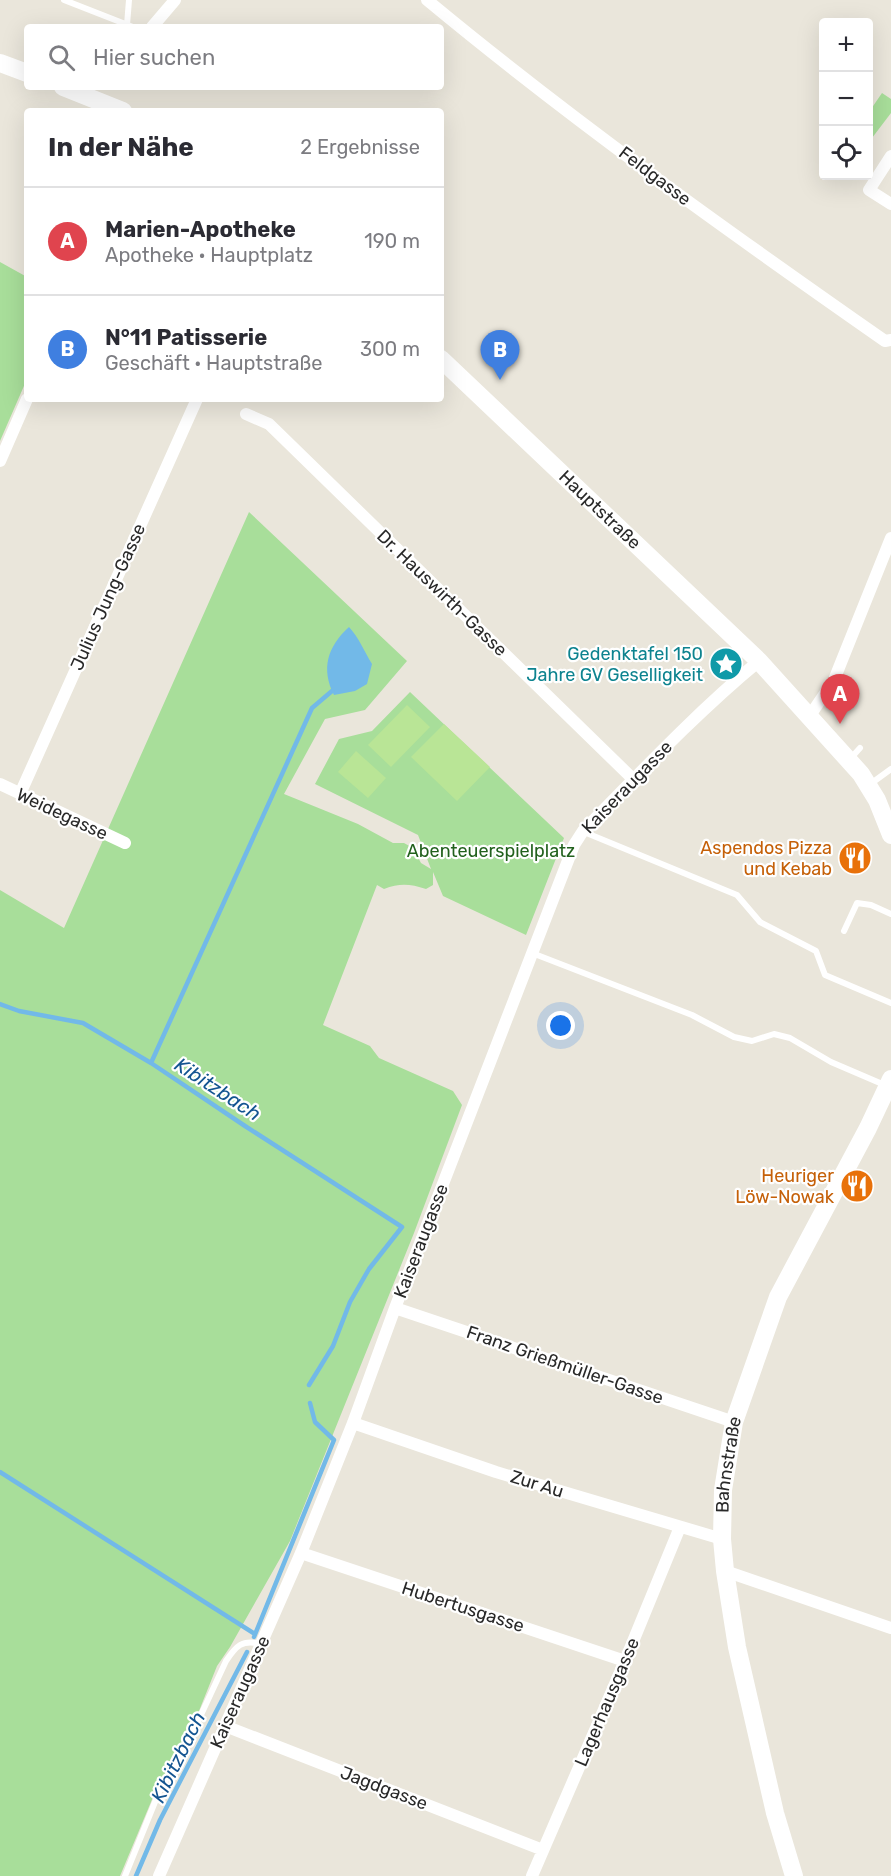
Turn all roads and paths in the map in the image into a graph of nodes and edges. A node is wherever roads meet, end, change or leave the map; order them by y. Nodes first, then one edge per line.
1 (64, 0) edge
2 (129, 0) edge
3 (426, 0) edge
4 (172, 1) edge
5 (125, 24) edge
6 (130, 24) edge
7 (154, 24) edge
8 (0, 63) edge
9 (24, 73) edge
10 (97, 92) edge
11 (119, 108) edge
12 (891, 156) edge
13 (891, 204) edge
14 (889, 342) edge
15 (444, 362) edge
16 (26, 402) edge
17 (196, 402) edge
18 (246, 414) dead end
19 (0, 461) edge
20 (891, 538) edge
21 (759, 661) junction
22 (809, 717) junction
23 (891, 769) edge
24 (633, 779) junction
25 (0, 784) edge
26 (868, 786) junction
27 (20, 794) junction
28 (583, 831) junction
29 (891, 835) edge
30 (125, 843) dead end
31 (891, 914) edge
32 (844, 931) dead end
33 (532, 953) junction
34 (891, 1004) edge
35 (889, 1083) edge
36 (395, 1308) junction
37 (734, 1422) junction
38 (352, 1423) junction
39 (680, 1527) junction
40 (723, 1539) junction
41 (301, 1553) junction
42 (725, 1571) junction
43 (891, 1628) edge
44 (261, 1644) junction
45 (625, 1661) junction
46 (225, 1726) junction
47 (543, 1850) junction
48 (124, 1876) edge
49 (159, 1876) edge
50 (532, 1876) edge
51 (794, 1876) edge

1 - 5 lane
2 - 6 lane
3 - 14 street, Feldgasse
4 - 7 street
8 - 9 main road
10 - 11 main road
12 - 13 street
15 - 21 main road, Hauptstraße
16 - 19 street
17 - 27 street, Julius Jung-Gasse
18 - 24 street, Dr. Hauswirth-Gasse
20 - 22 street
21 - 22 main road, Hauptstraße
21 - 24 street, Kaiseraugasse
22 - 26 main road, Hauptstraße
23 - 26 lane
24 - 28 street, Kaiseraugasse
25 - 27 street, Weidegasse
26 - 29 main road, Hauptstraße
27 - 30 street, Weidegasse
28 - 33 street, Kaiseraugasse
28 - 34 lane
31 - 32 lane
33 - 35 lane
33 - 36 street, Kaiseraugasse
35 - 37 main road, Bahnstraße
36 - 37 street, Franz Grießmüller-Gasse
36 - 38 street, Kaiseraugasse
37 - 40 main road, Bahnstraße
38 - 39 street, Zur Au
38 - 41 street, Kaiseraugasse
39 - 40 street, Zur Au
39 - 45 street, Lagerhausgasse
40 - 42 main road, Bahnstraße
41 - 44 street, Kaiseraugasse
41 - 45 street, Hubertusgasse
42 - 43 street
42 - 51 main road, Bahnstraße
44 - 46 street, Kaiseraugasse
44 - 48 lane
45 - 47 street, Lagerhausgasse
46 - 47 street, Jagdgasse
46 - 49 street, Kaiseraugasse
47 - 50 street, Lagerhausgasse

